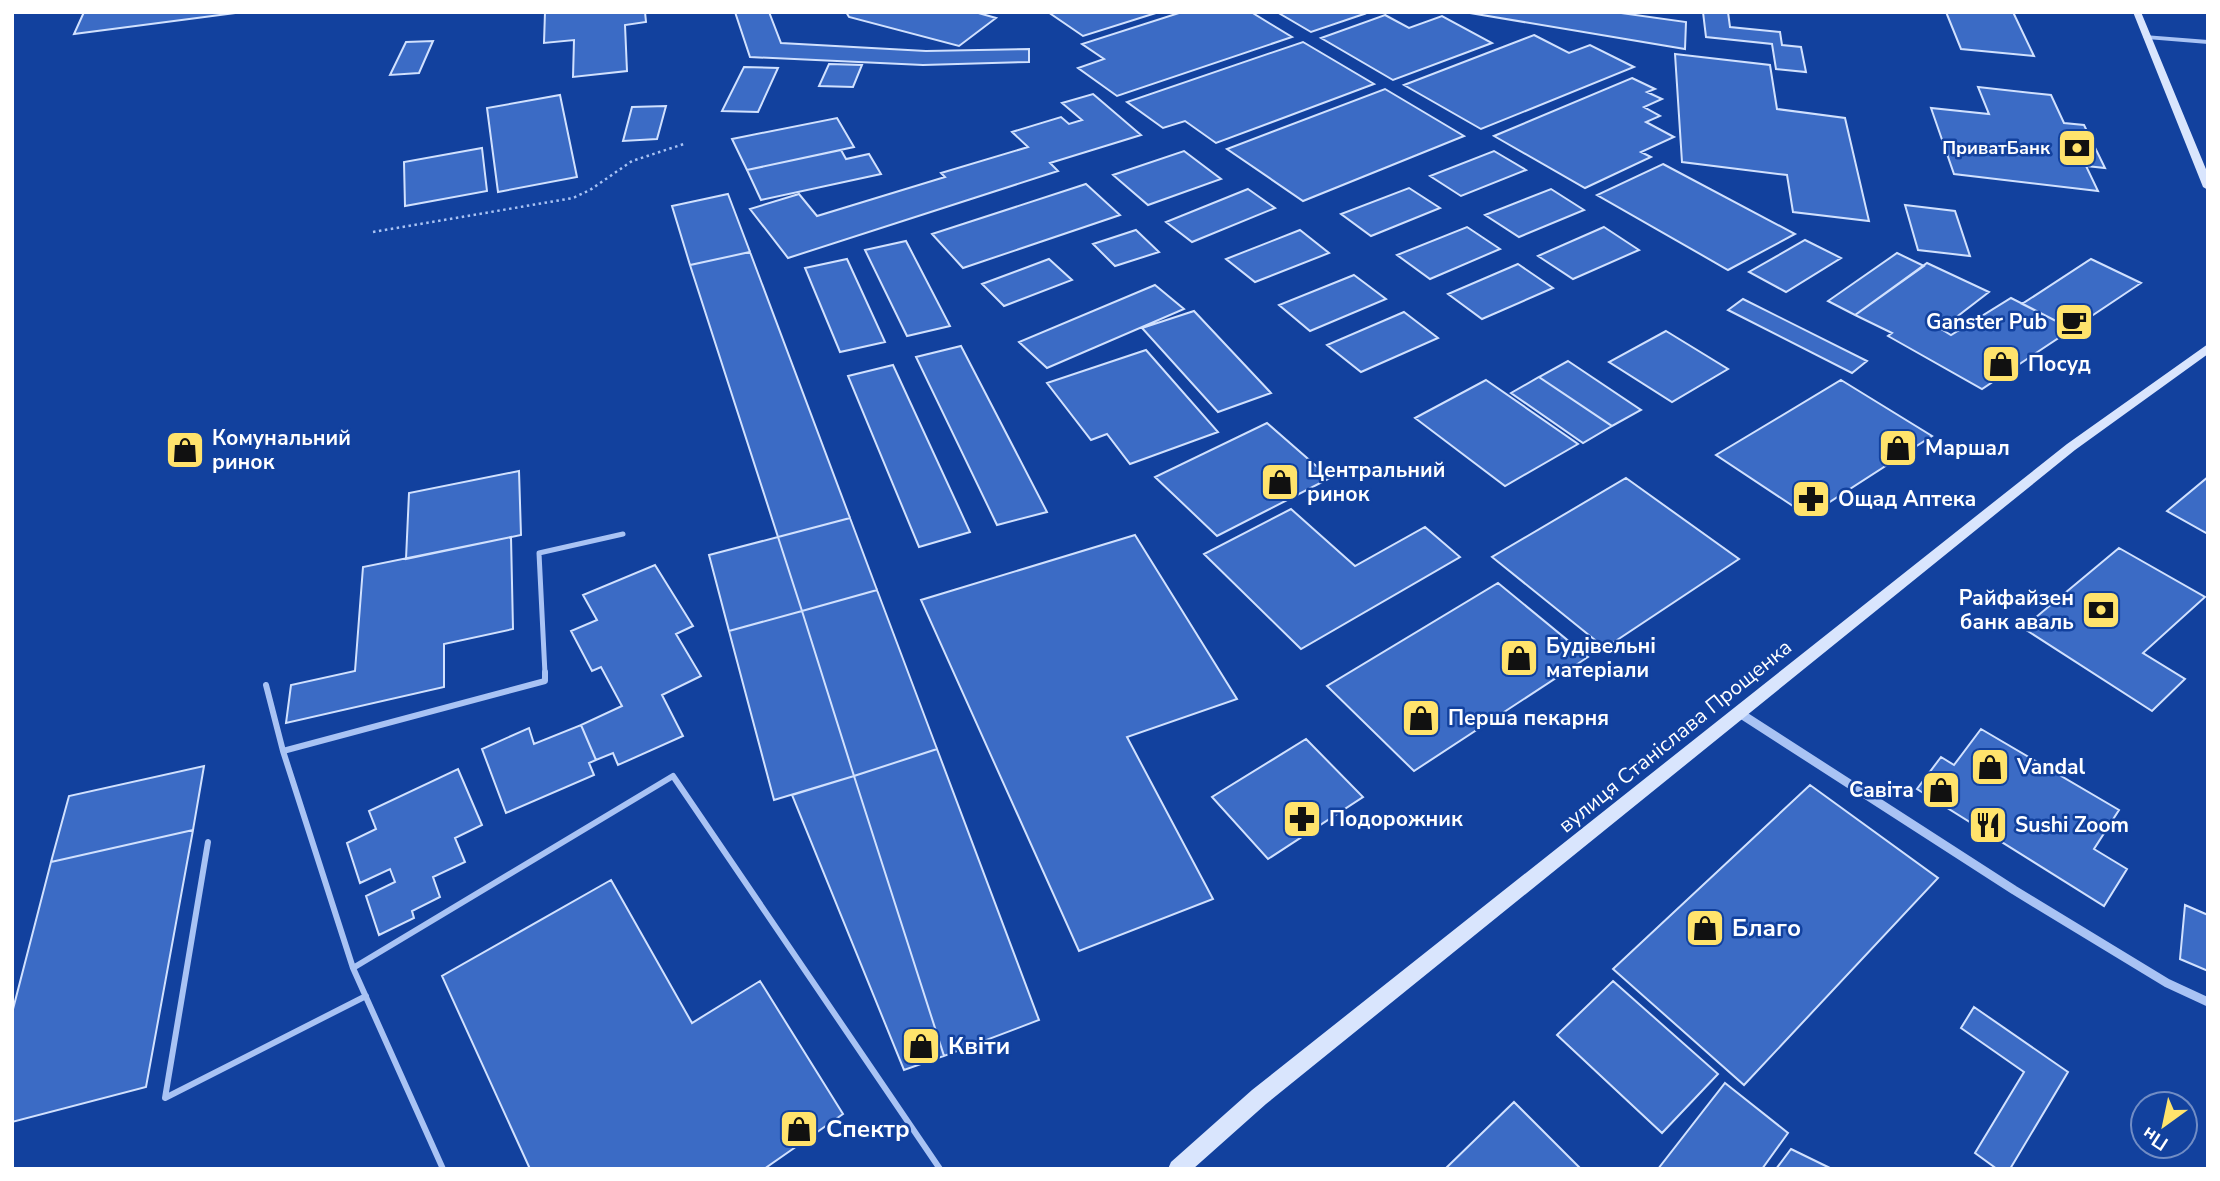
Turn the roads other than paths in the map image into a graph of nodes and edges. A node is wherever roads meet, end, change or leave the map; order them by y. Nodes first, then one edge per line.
1 (2137, 12) edge
2 (2147, 37) junction
3 (2208, 41) edge
4 (2208, 187) edge
5 (2208, 348) edge
6 (623, 534) dead end
7 (266, 685) dead end
8 (1741, 714) junction
9 (283, 751) junction
10 (208, 842) dead end
11 (353, 968) junction
12 (366, 996) junction
13 (2208, 1002) edge
14 (443, 1169) edge
15 (940, 1169) edge
16 (1178, 1169) edge

1 - 2 main road
2 - 3 street
2 - 4 main road
5 - 8 main road, вулиця Станіслава Прощенка
6 - 9 lane
7 - 9 lane
8 - 13 street
8 - 16 main road, вулиця Станіслава Прощенка
9 - 11 lane
10 - 12 lane
11 - 12 lane
11 - 15 lane
12 - 14 lane

